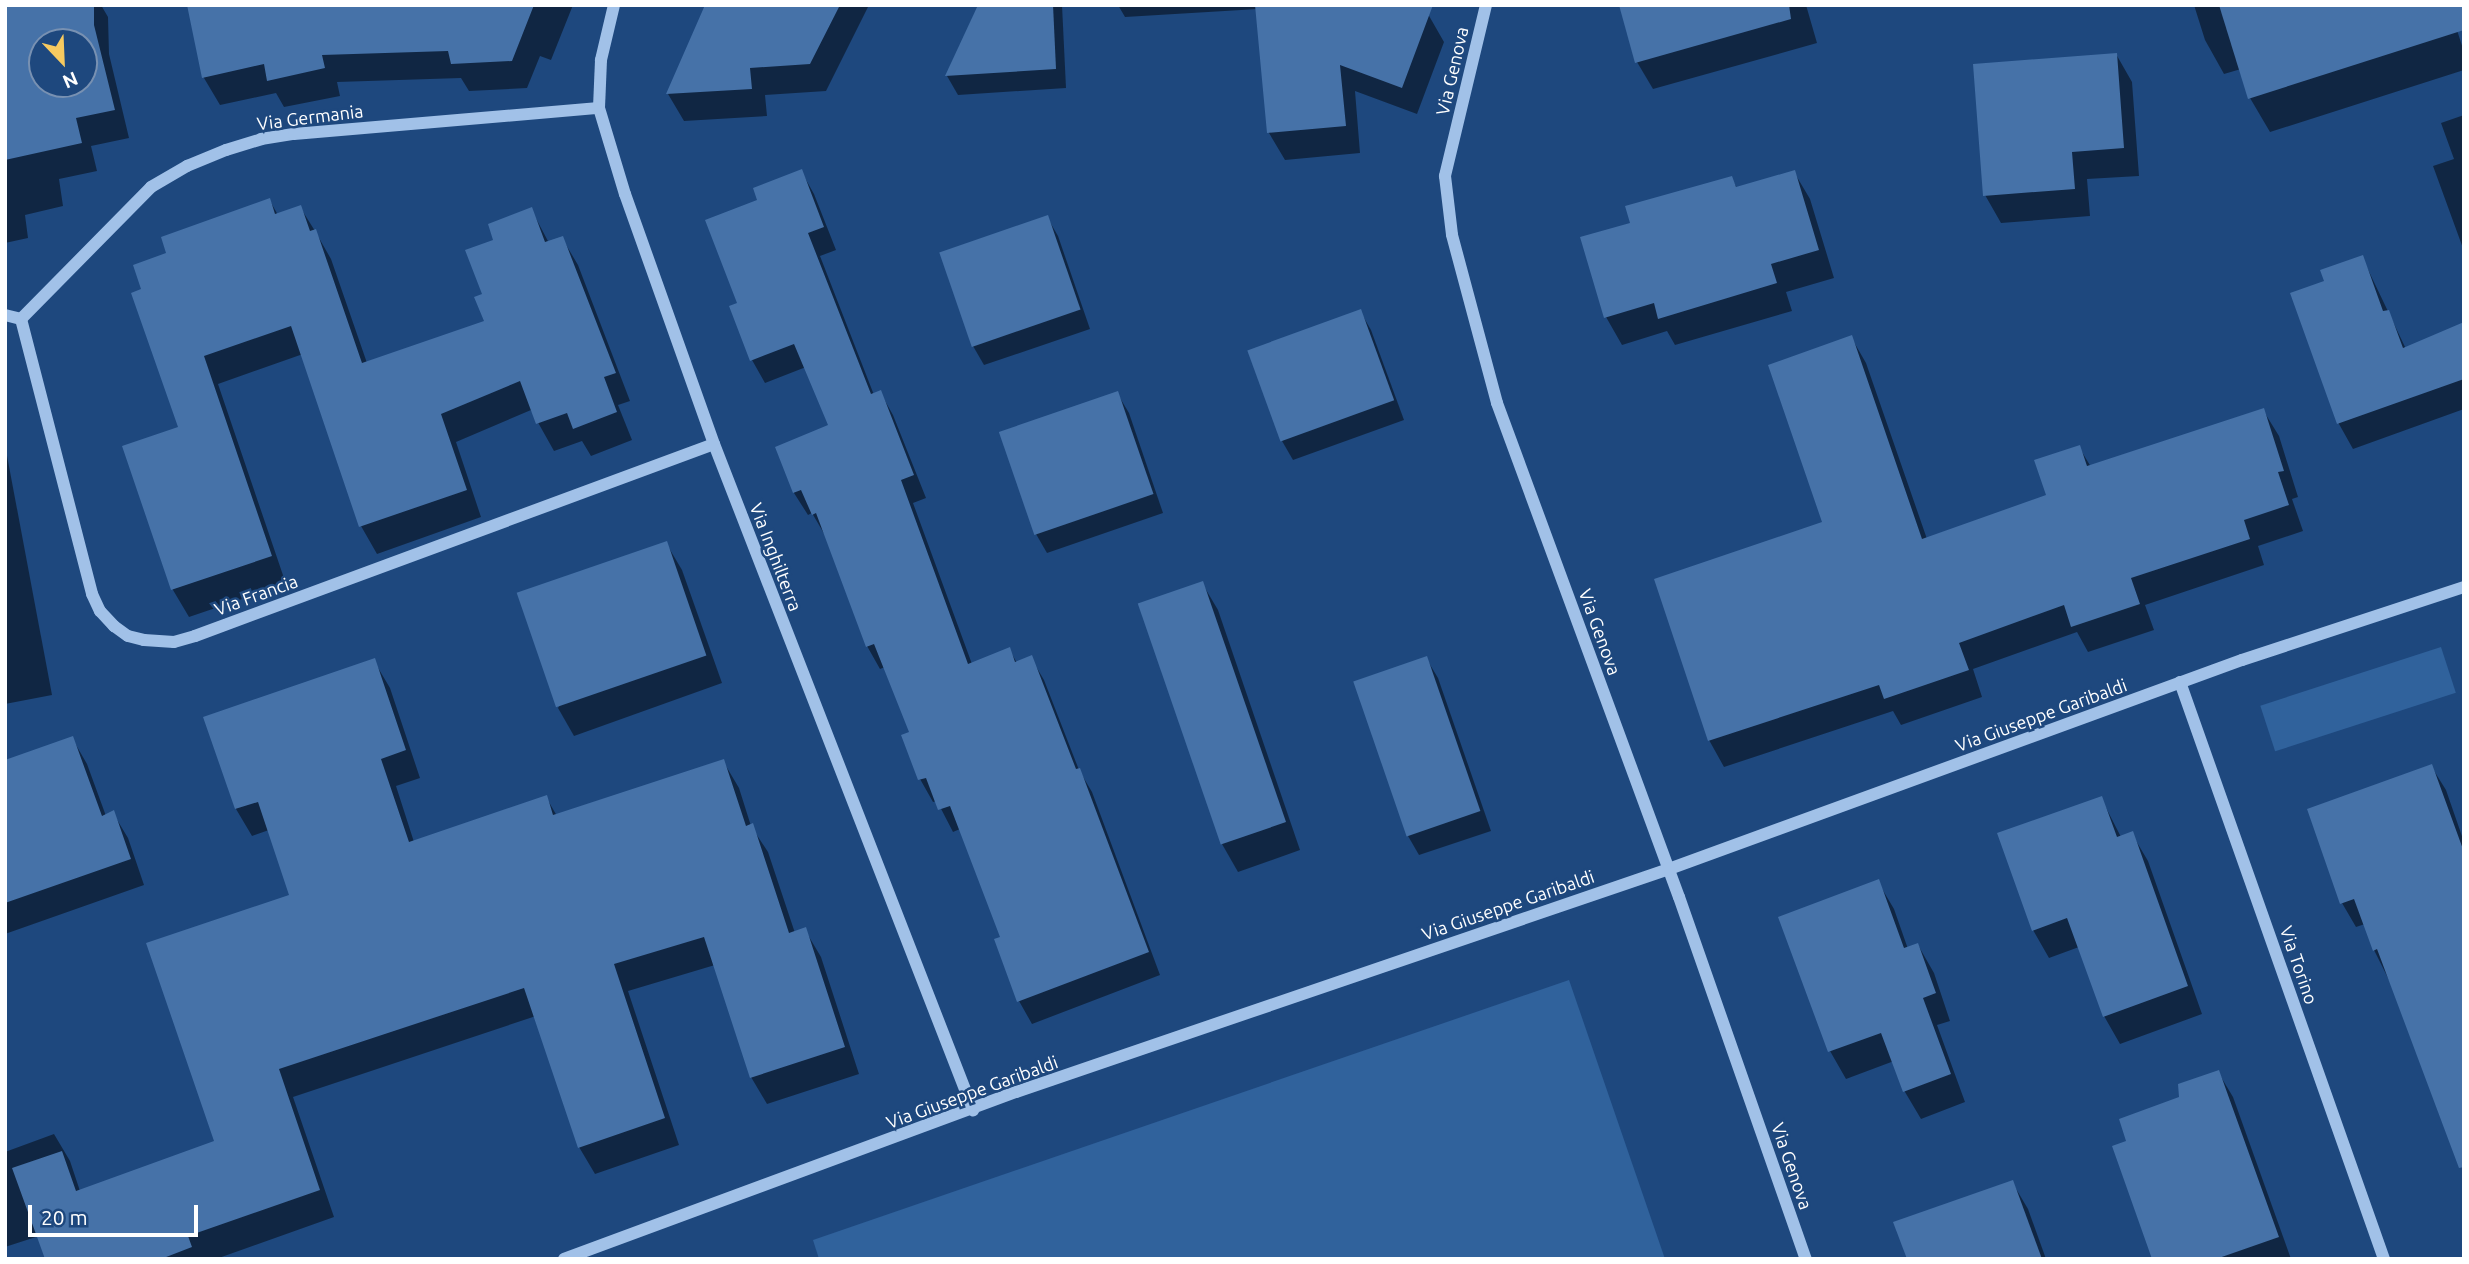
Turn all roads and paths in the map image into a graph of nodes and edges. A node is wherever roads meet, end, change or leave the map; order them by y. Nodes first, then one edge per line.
1 (614, 5) edge
2 (1486, 5) edge
3 (599, 108) junction
4 (5, 315) edge
5 (21, 319) junction
6 (714, 444) junction
7 (2464, 587) edge
8 (2180, 682) junction
9 (1669, 869) junction
10 (973, 1110) junction
11 (564, 1259) edge
12 (1806, 1259) edge
13 (2384, 1259) edge

1 - 3 street, Via Inghilterra
2 - 9 street, Via Genova
3 - 5 street, Via Germania
3 - 6 street, Via Inghilterra
4 - 5 street
5 - 6 street, Via Francia
6 - 10 street, Via Inghilterra
7 - 8 street, Via Giuseppe Garibaldi
8 - 9 street, Via Giuseppe Garibaldi
8 - 13 street, Via Torino
9 - 10 street, Via Giuseppe Garibaldi
9 - 12 street, Via Genova
10 - 11 street, Via Giuseppe Garibaldi

